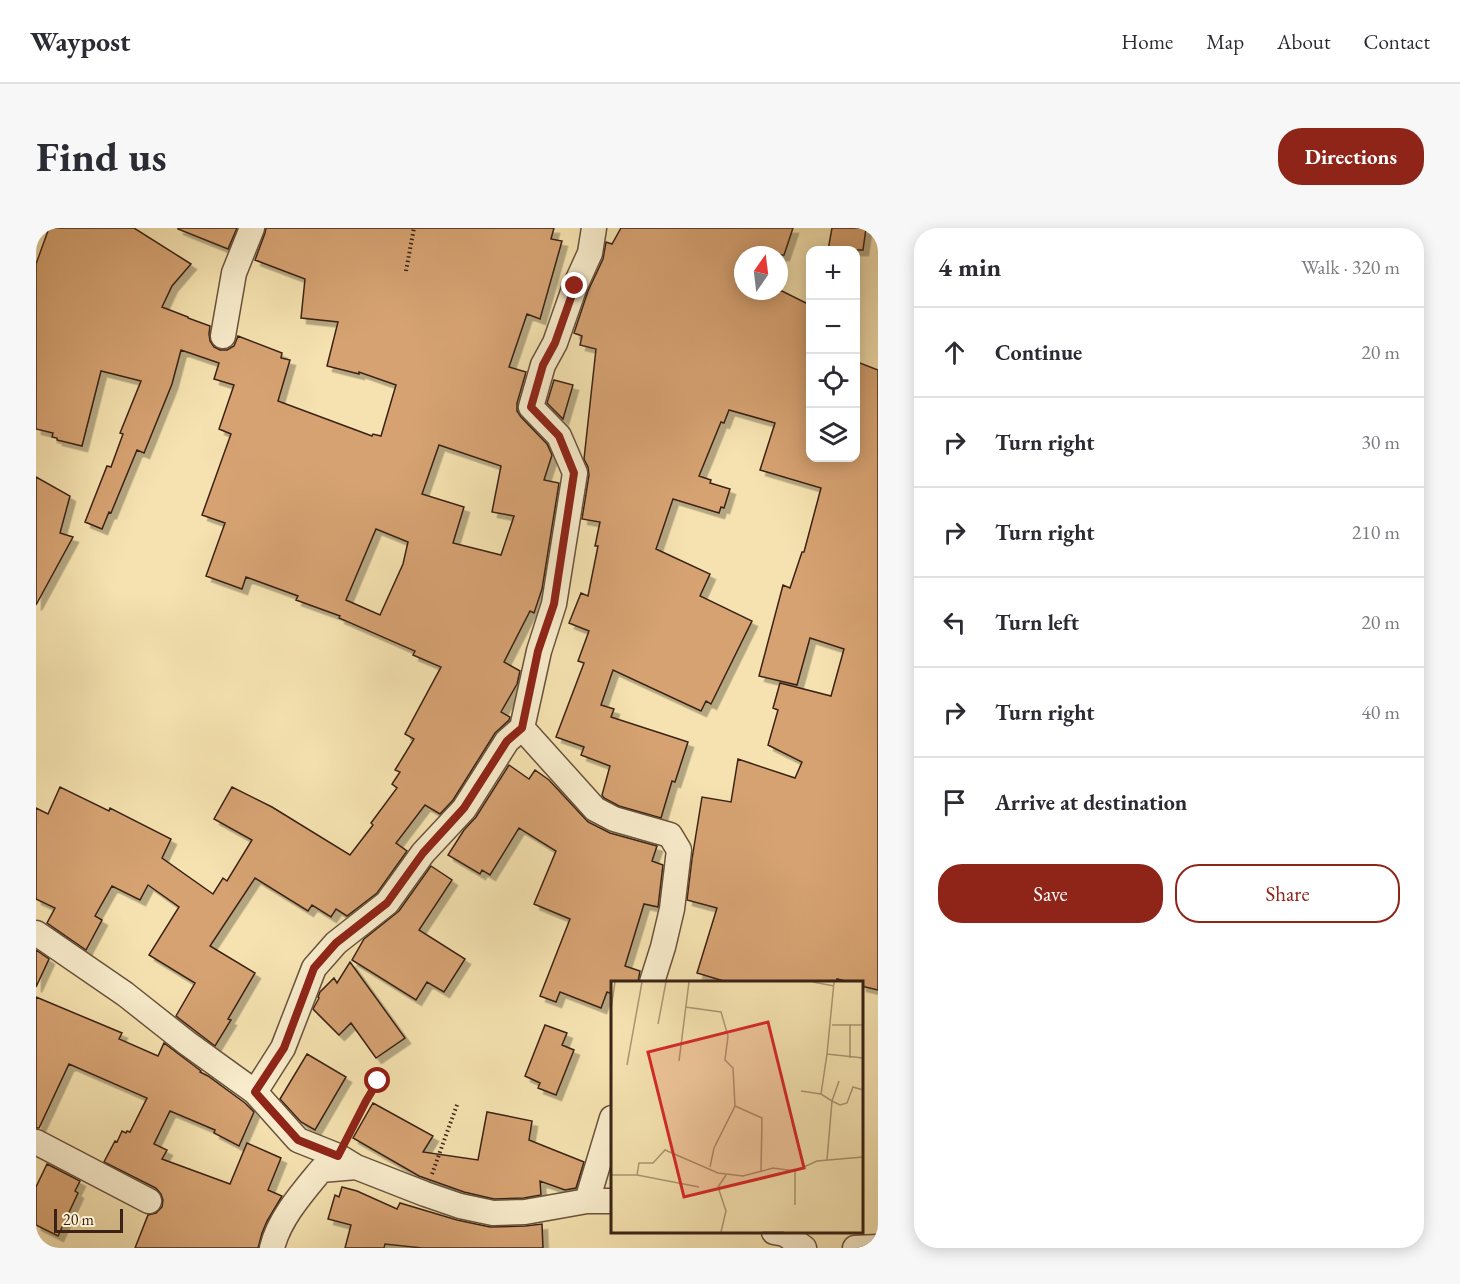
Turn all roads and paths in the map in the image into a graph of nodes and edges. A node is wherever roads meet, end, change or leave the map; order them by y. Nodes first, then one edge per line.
1 (252, 228) edge
2 (414, 228) edge
3 (594, 228) edge
4 (406, 271) dead end
5 (223, 336) dead end
6 (522, 728) junction
7 (36, 933) edge
8 (652, 981) edge
9 (378, 1081) dead end
10 (255, 1092) junction
11 (458, 1102) dead end
12 (611, 1121) edge
13 (36, 1142) edge
14 (347, 1161) junction
15 (425, 1194) junction
16 (148, 1201) dead end
17 (588, 1201) junction
18 (611, 1201) edge
19 (780, 1233) edge
20 (878, 1247) edge
21 (272, 1248) edge
22 (804, 1248) edge
23 (855, 1248) edge

1 - 5 street
2 - 4 path
3 - 6 street
6 - 8 street
6 - 10 street
7 - 10 street
9 - 14 path
10 - 14 street
11 - 15 path
12 - 17 street
13 - 16 street
14 - 15 street
14 - 21 street
15 - 17 street
17 - 18 street
19 - 22 street
20 - 23 street

